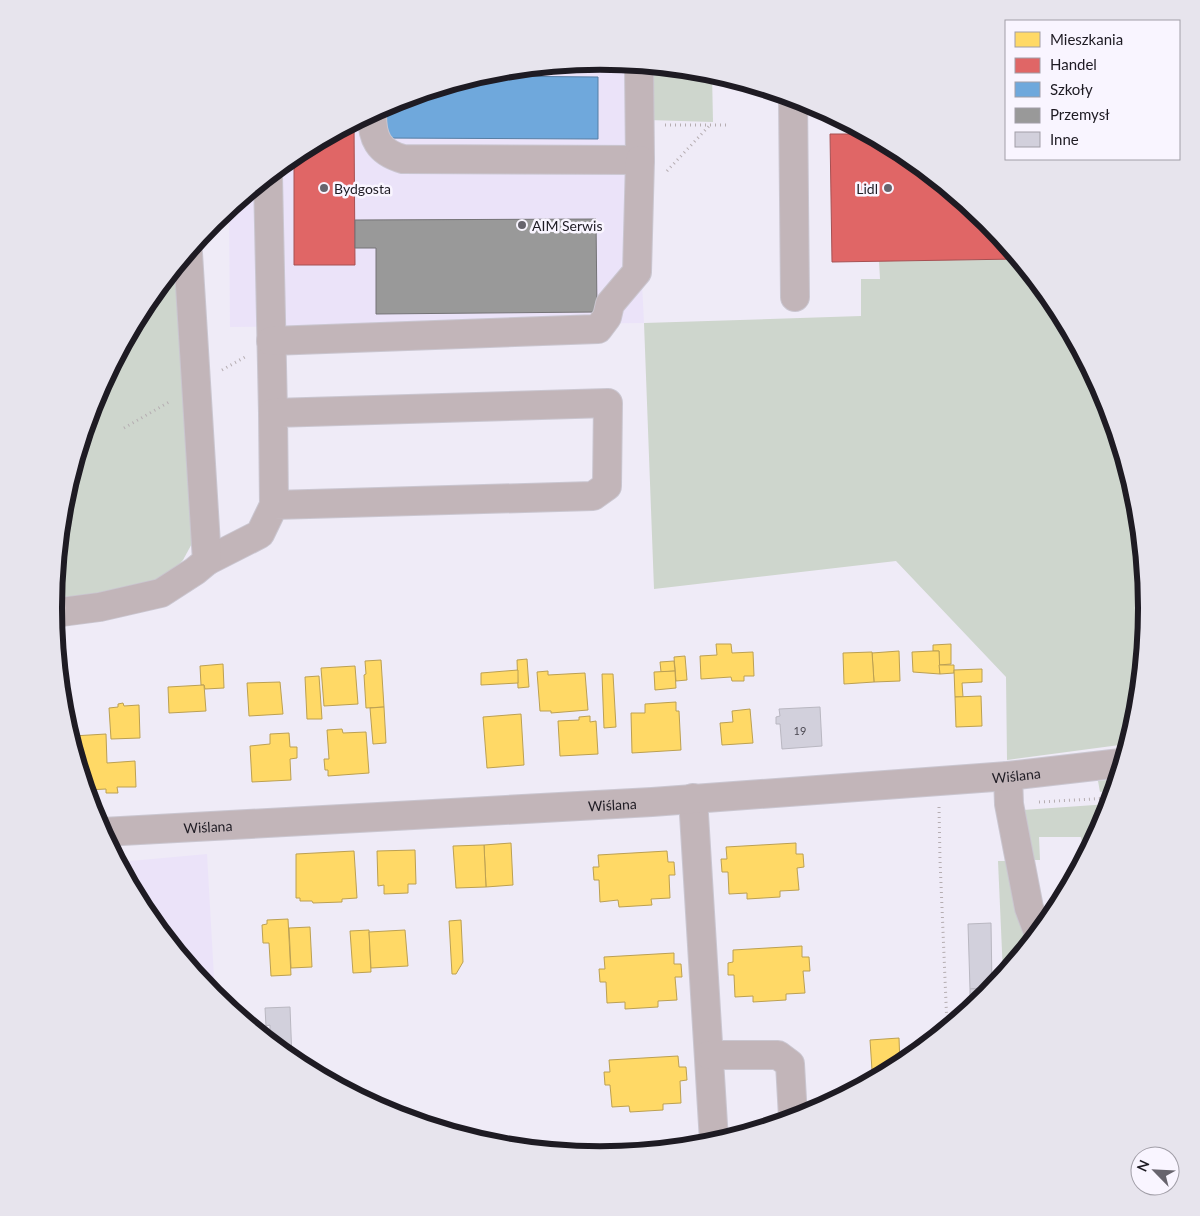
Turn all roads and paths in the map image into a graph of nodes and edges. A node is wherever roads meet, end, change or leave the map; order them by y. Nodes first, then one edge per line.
1 (639, 72) edge
2 (793, 106) edge
3 (372, 121) edge
4 (710, 125) junction
5 (730, 125) dead end
6 (640, 126) junction
7 (640, 160) junction
8 (268, 186) edge
9 (638, 202) junction
10 (189, 263) edge
11 (795, 297) dead end
12 (271, 341) junction
13 (273, 413) junction
14 (274, 505) junction
15 (207, 561) junction
16 (62, 612) edge
17 (1114, 764) edge
18 (1008, 776) junction
19 (939, 780) junction
20 (693, 798) junction
21 (111, 832) edge
22 (1035, 923) edge
23 (947, 1018) edge
24 (709, 1054) junction
25 (793, 1110) edge
26 (714, 1133) edge

1 - 6 street
2 - 11 street
3 - 7 street
4 - 5 path
4 - 6 path
4 - 9 path
6 - 7 street
7 - 9 street
8 - 12 street
9 - 12 street
10 - 15 street
12 - 13 street
13 - 14 street
13 - 14 street
14 - 15 street
15 - 16 street
17 - 18 street, Wiślana
18 - 19 street, Wiślana
18 - 22 street
19 - 20 street, Wiślana
19 - 23 path
20 - 21 street, Wiślana
20 - 24 street
24 - 25 street
24 - 26 street

